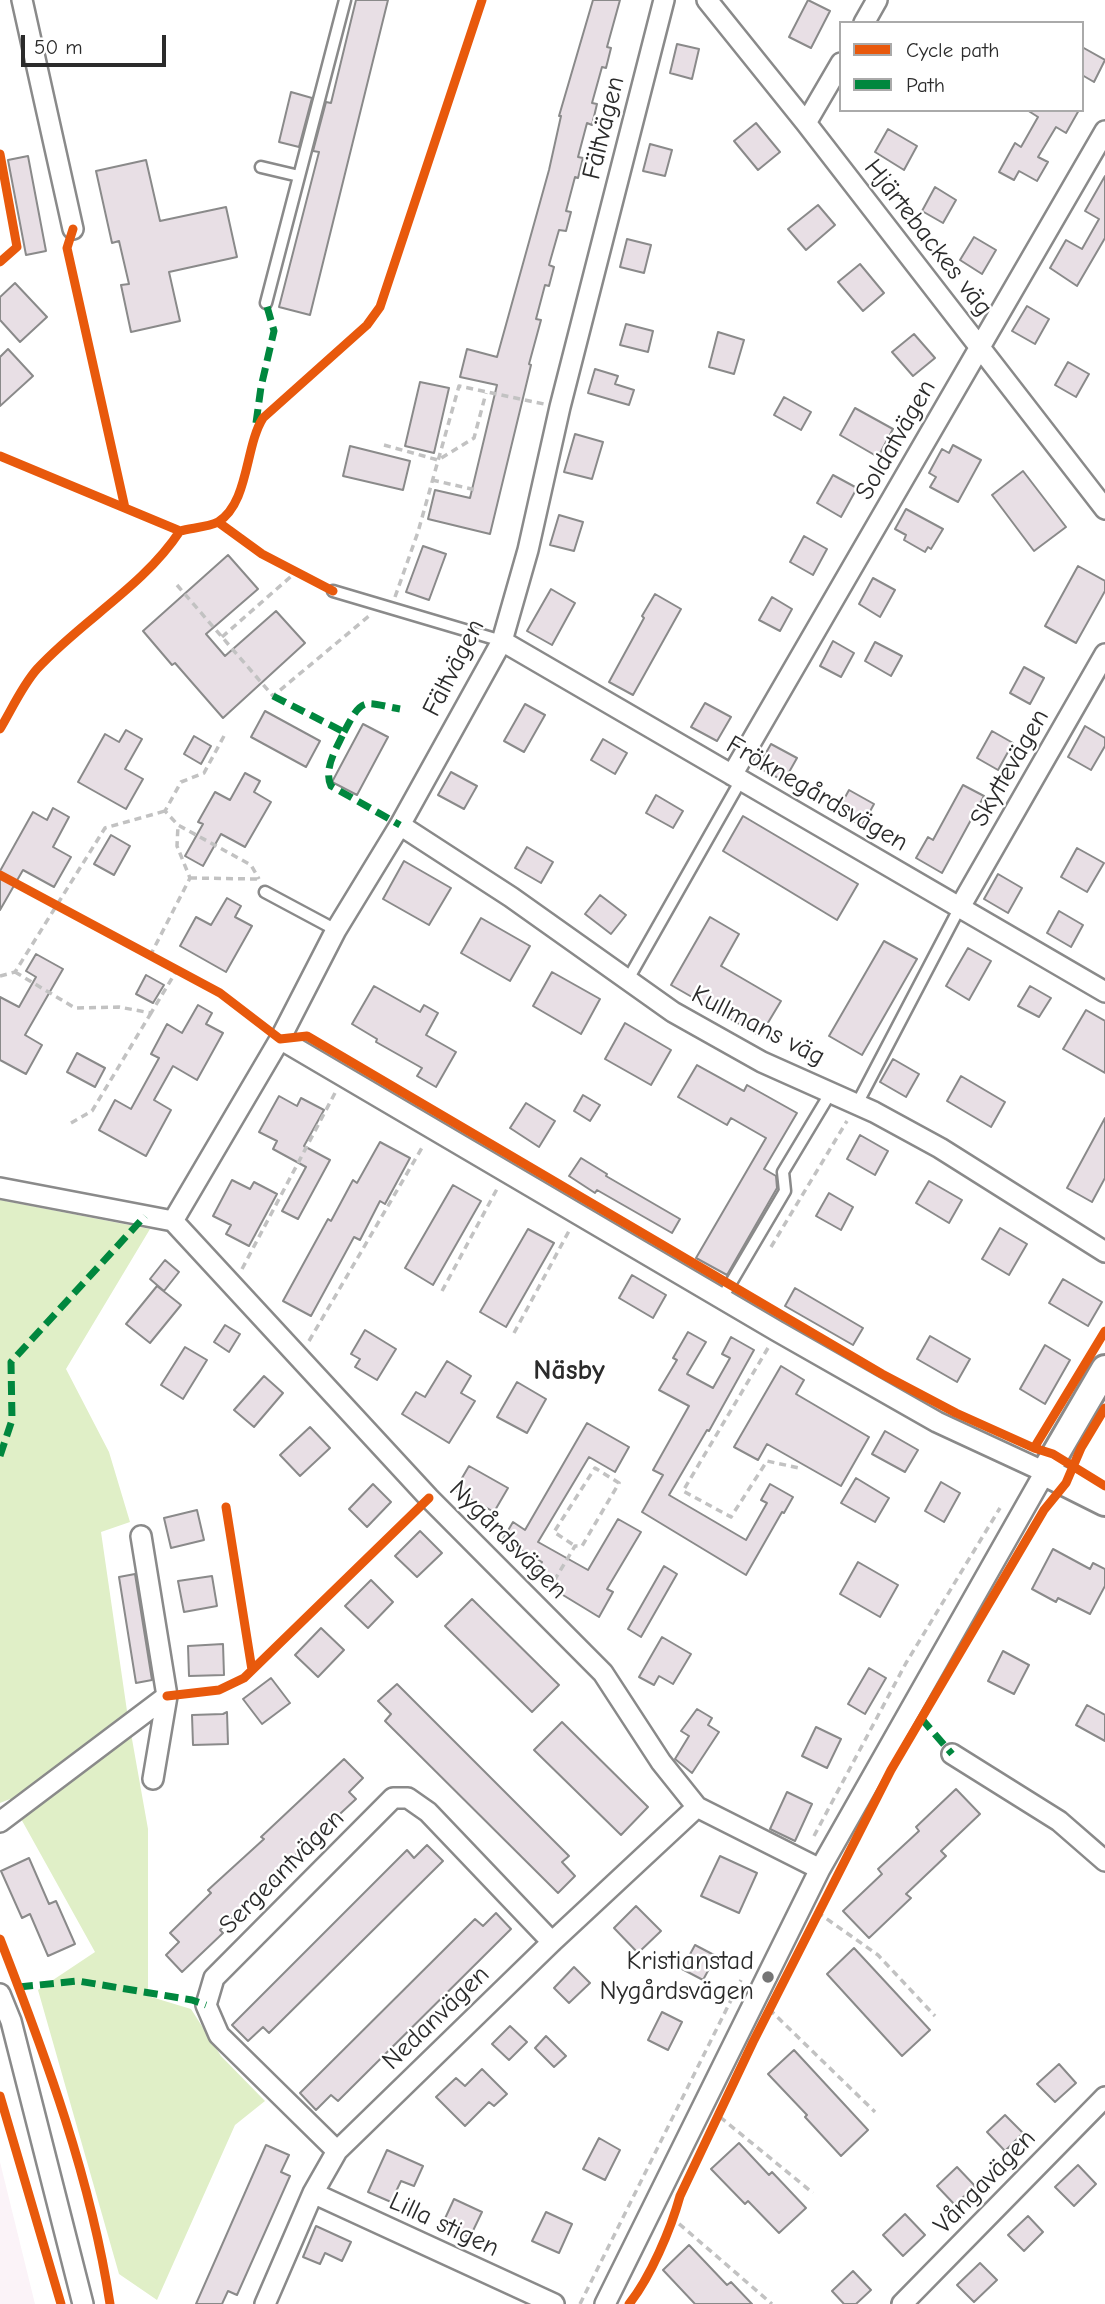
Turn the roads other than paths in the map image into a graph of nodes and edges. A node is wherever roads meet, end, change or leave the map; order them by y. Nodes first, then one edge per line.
1 (22, 0) edge
2 (345, 0) edge
3 (664, 0) edge
4 (707, 0) edge
5 (877, 0) edge
6 (865, 21) edge
7 (839, 66) edge
8 (806, 123) junction
9 (1105, 131) edge
10 (261, 167) dead end
11 (299, 176) junction
12 (73, 229) dead end
13 (267, 303) dead end
14 (980, 348) junction
15 (1105, 509) edge
16 (332, 591) road end
17 (502, 641) junction
18 (1105, 654) edge
19 (737, 778) junction
20 (400, 825) junction
21 (265, 892) road end
22 (960, 907) junction
23 (336, 930) junction
24 (627, 981) junction
25 (1105, 992) edge
26 (280, 1039) junction
27 (831, 1093) junction
28 (857, 1104) junction
29 (0, 1188) edge
30 (173, 1221) junction
31 (1105, 1252) edge
32 (722, 1298) junction
33 (1105, 1369) edge
34 (1045, 1472) junction
35 (1105, 1502) edge
36 (141, 1536) dead end
37 (167, 1696) junction
38 (952, 1754) dead end
39 (153, 1779) dead end
40 (697, 1807) junction
41 (0, 1822) edge
42 (1105, 1861) edge
43 (820, 1869) junction
44 (552, 1942) junction
45 (0, 1994) edge
46 (1105, 2097) edge
47 (337, 2151) junction
48 (313, 2193) junction
49 (83, 2304) edge
50 (265, 2304) edge
51 (554, 2304) edge
52 (605, 2304) edge
53 (902, 2304) edge

1 - 12 street
2 - 11 lane
3 - 17 street, Fältvägen
4 - 8 street, Hjärtebackes väg
5 - 6 street
7 - 8 street
8 - 14 street, Hjärtebackes väg
9 - 14 street, Soldatvägen
10 - 11 lane
11 - 13 lane
14 - 15 street, Hjärtebackes väg
14 - 19 street, Soldatvägen
16 - 17 lane
17 - 19 street, Fröknegårdsvägen
17 - 20 street, Fältvägen
18 - 22 street, Skyttevägen
19 - 22 street, Fröknegårdsvägen
19 - 24 lane
20 - 23 street, Fältvägen
20 - 24 street, Kullmans väg
21 - 23 lane
22 - 25 street, Fröknegårdsvägen
22 - 28 lane
23 - 26 street, Fältvägen
24 - 27 street, Kullmans väg
26 - 30 street, Fältvägen
26 - 32 street
27 - 28 street, Kullmans väg
27 - 32 lane
28 - 31 street, Kullmans väg
29 - 30 street
30 - 40 street, Nygårdsvägen
32 - 34 street
33 - 34 street
34 - 35 street
34 - 43 street
36 - 37 street
37 - 39 street
37 - 41 street
38 - 42 street
40 - 43 street, Nygårdsvägen
40 - 44 street, Nedanvägen
43 - 52 street
44 - 47 street, Nedanvägen
44 - 47 street, Sergeantvägen
45 - 49 street
46 - 53 street, Vångavägen
47 - 48 street, Nedanvägen
48 - 50 street, Nedanvägen
48 - 51 street, Lilla stigen

